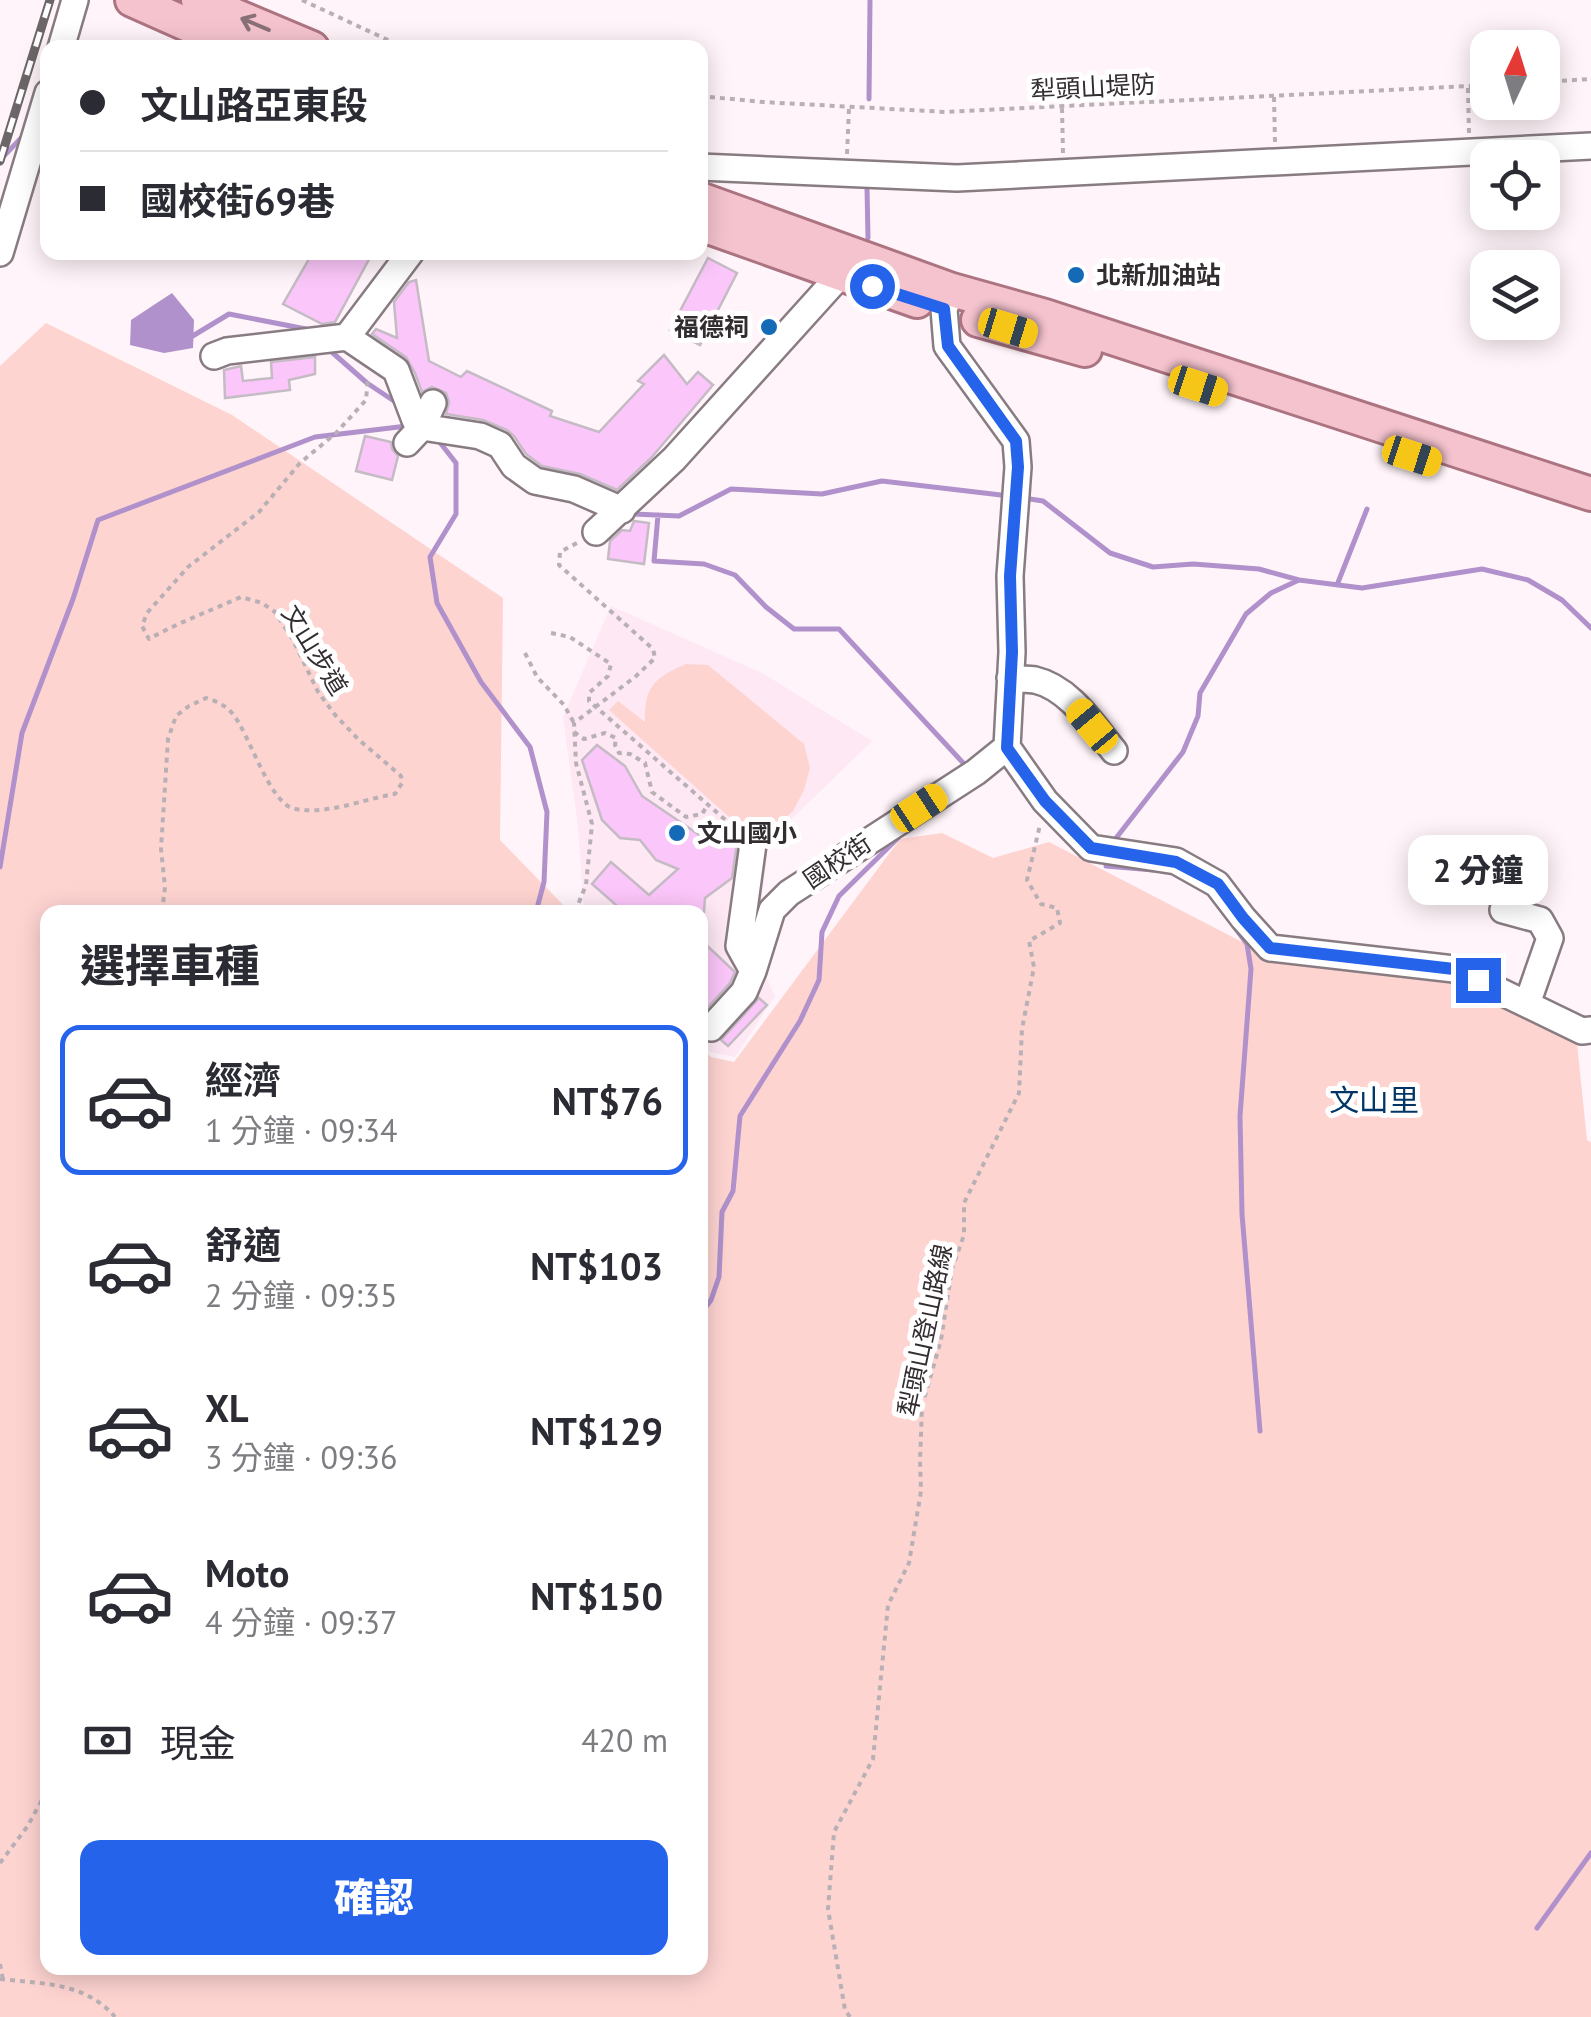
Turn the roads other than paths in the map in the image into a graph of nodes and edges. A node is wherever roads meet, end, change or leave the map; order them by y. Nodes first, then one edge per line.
1 (75, 0) edge
2 (132, 0) edge
3 (198, 0) edge
4 (63, 40) edge
5 (222, 40) edge
6 (293, 40) edge
7 (40, 119) edge
8 (1591, 146) edge
9 (708, 166) edge
10 (708, 203) edge
11 (708, 226) edge
12 (0, 253) edge
13 (405, 260) edge
14 (840, 263) junction
15 (948, 299) junction
16 (347, 338) junction
17 (1113, 349) junction
18 (214, 356) dead end
19 (433, 402) dead end
20 (414, 434) junction
21 (1591, 494) edge
22 (622, 510) junction
23 (1591, 515) edge
24 (596, 532) road end
25 (1010, 678) junction
26 (1007, 748) junction
27 (1114, 751) dead end
28 (753, 844) road end
29 (1503, 910) dead end
30 (753, 971) junction
31 (1527, 1004) junction
32 (711, 1028) dead end
33 (1591, 1030) edge

1 - 4 street
2 - 5 main road
6 -> 3 main road
7 - 12 street
8 - 9 street
10 - 14 main road
11 - 14 main road
13 - 16 street
14 - 15 main road
14 - 22 street
15 - 17 main road
15 - 25 street
16 - 18 street
16 - 20 street
17 - 21 main road
17 - 23 main road
19 - 20 street
20 - 22 street
22 - 24 street
25 - 26 street
25 - 27 street
26 - 30 street, 國校街
26 - 31 street
28 - 30 street
29 - 31 street
30 - 32 street, 國校街
31 - 33 street

